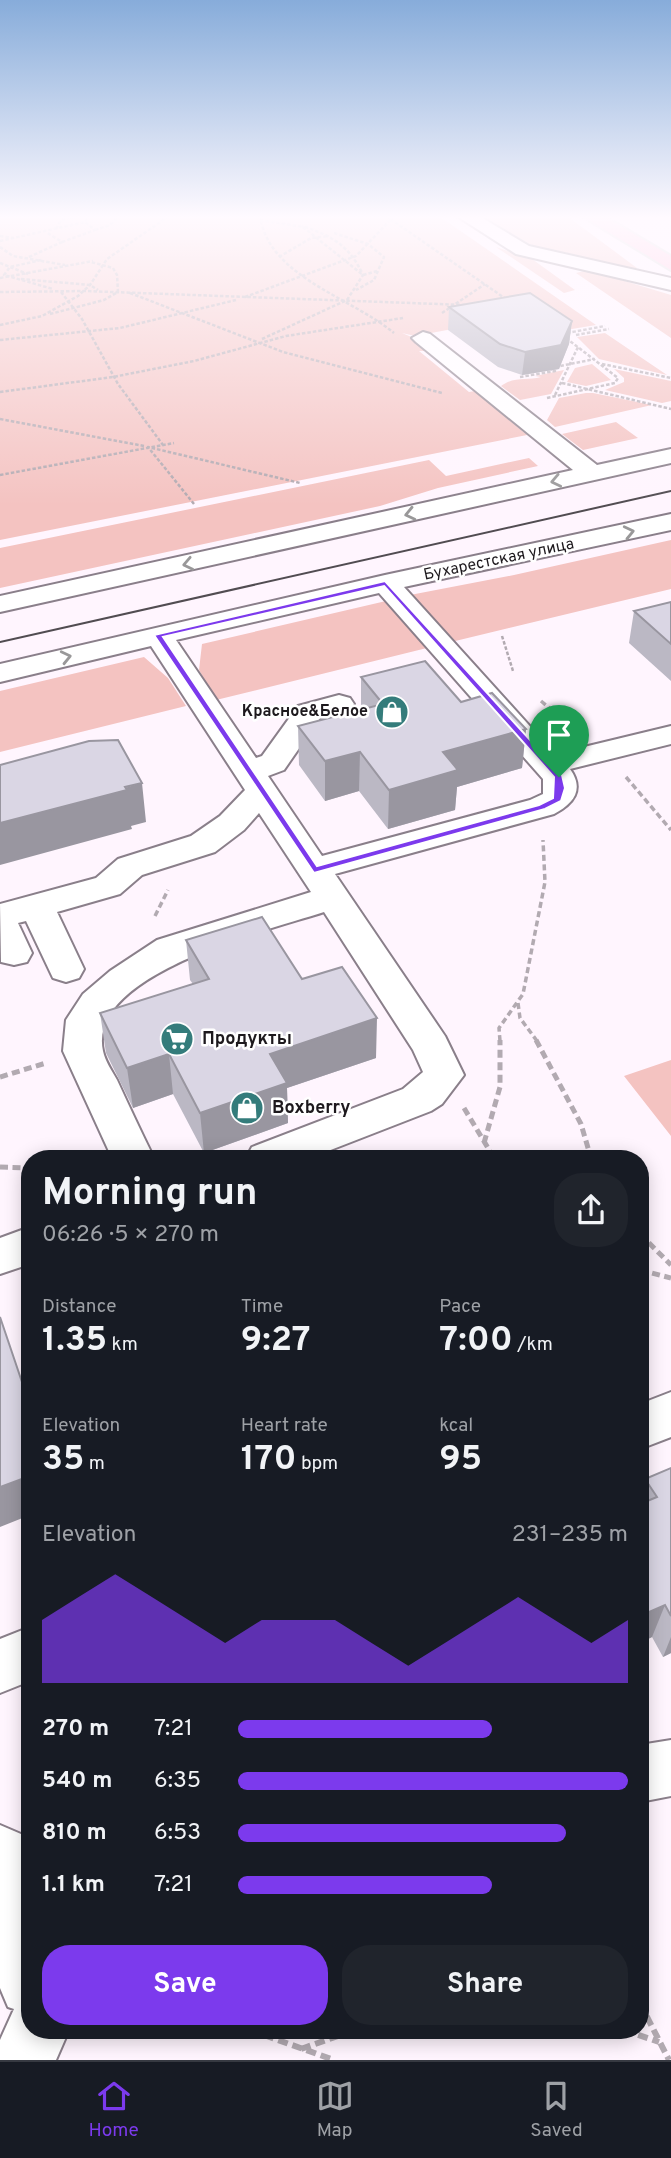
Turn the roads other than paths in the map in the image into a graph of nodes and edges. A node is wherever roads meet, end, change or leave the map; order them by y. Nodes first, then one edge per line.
1 (412, 338) road end
2 (671, 456) edge
3 (592, 473) junction
4 (671, 522) edge
5 (385, 583) junction
6 (0, 604) edge
7 (158, 635) junction
8 (0, 673) edge
9 (339, 704) dead end
10 (671, 735) edge
11 (548, 765) junction
12 (255, 781) junction
13 (478, 791) dead end
14 (499, 819) junction
15 (339, 893) junction
16 (37, 906) junction
17 (0, 916) edge
18 (66, 969) dead end
19 (130, 1150) edge
20 (289, 1150) edge
21 (21, 1248) edge
22 (0, 1256) edge
23 (671, 1414) edge
24 (649, 1423) edge
25 (21, 1658) edge
26 (0, 1666) edge
27 (671, 1768) edge
28 (649, 1772) edge
29 (11, 1860) edge
30 (21, 1926) edge
31 (33, 2039) edge
32 (24, 2060) edge

1 - 3 street
2 - 3 street
3 -> 6 street
5 -> 4 street, Бухарестская улица
5 - 7 street, Бухарестская улица
5 - 11 street
8 -> 7 street, Бухарестская улица
7 - 12 street
9 - 12 street
10 - 11 street
11 - 14 street
12 - 15 street
12 - 16 street
13 - 14 street
14 - 15 street
15 - 19 street
15 - 20 street
16 - 17 street
16 - 18 street
21 - 22 street
23 - 24 street
25 - 26 street
27 - 28 street
29 - 30 street
31 - 32 street

